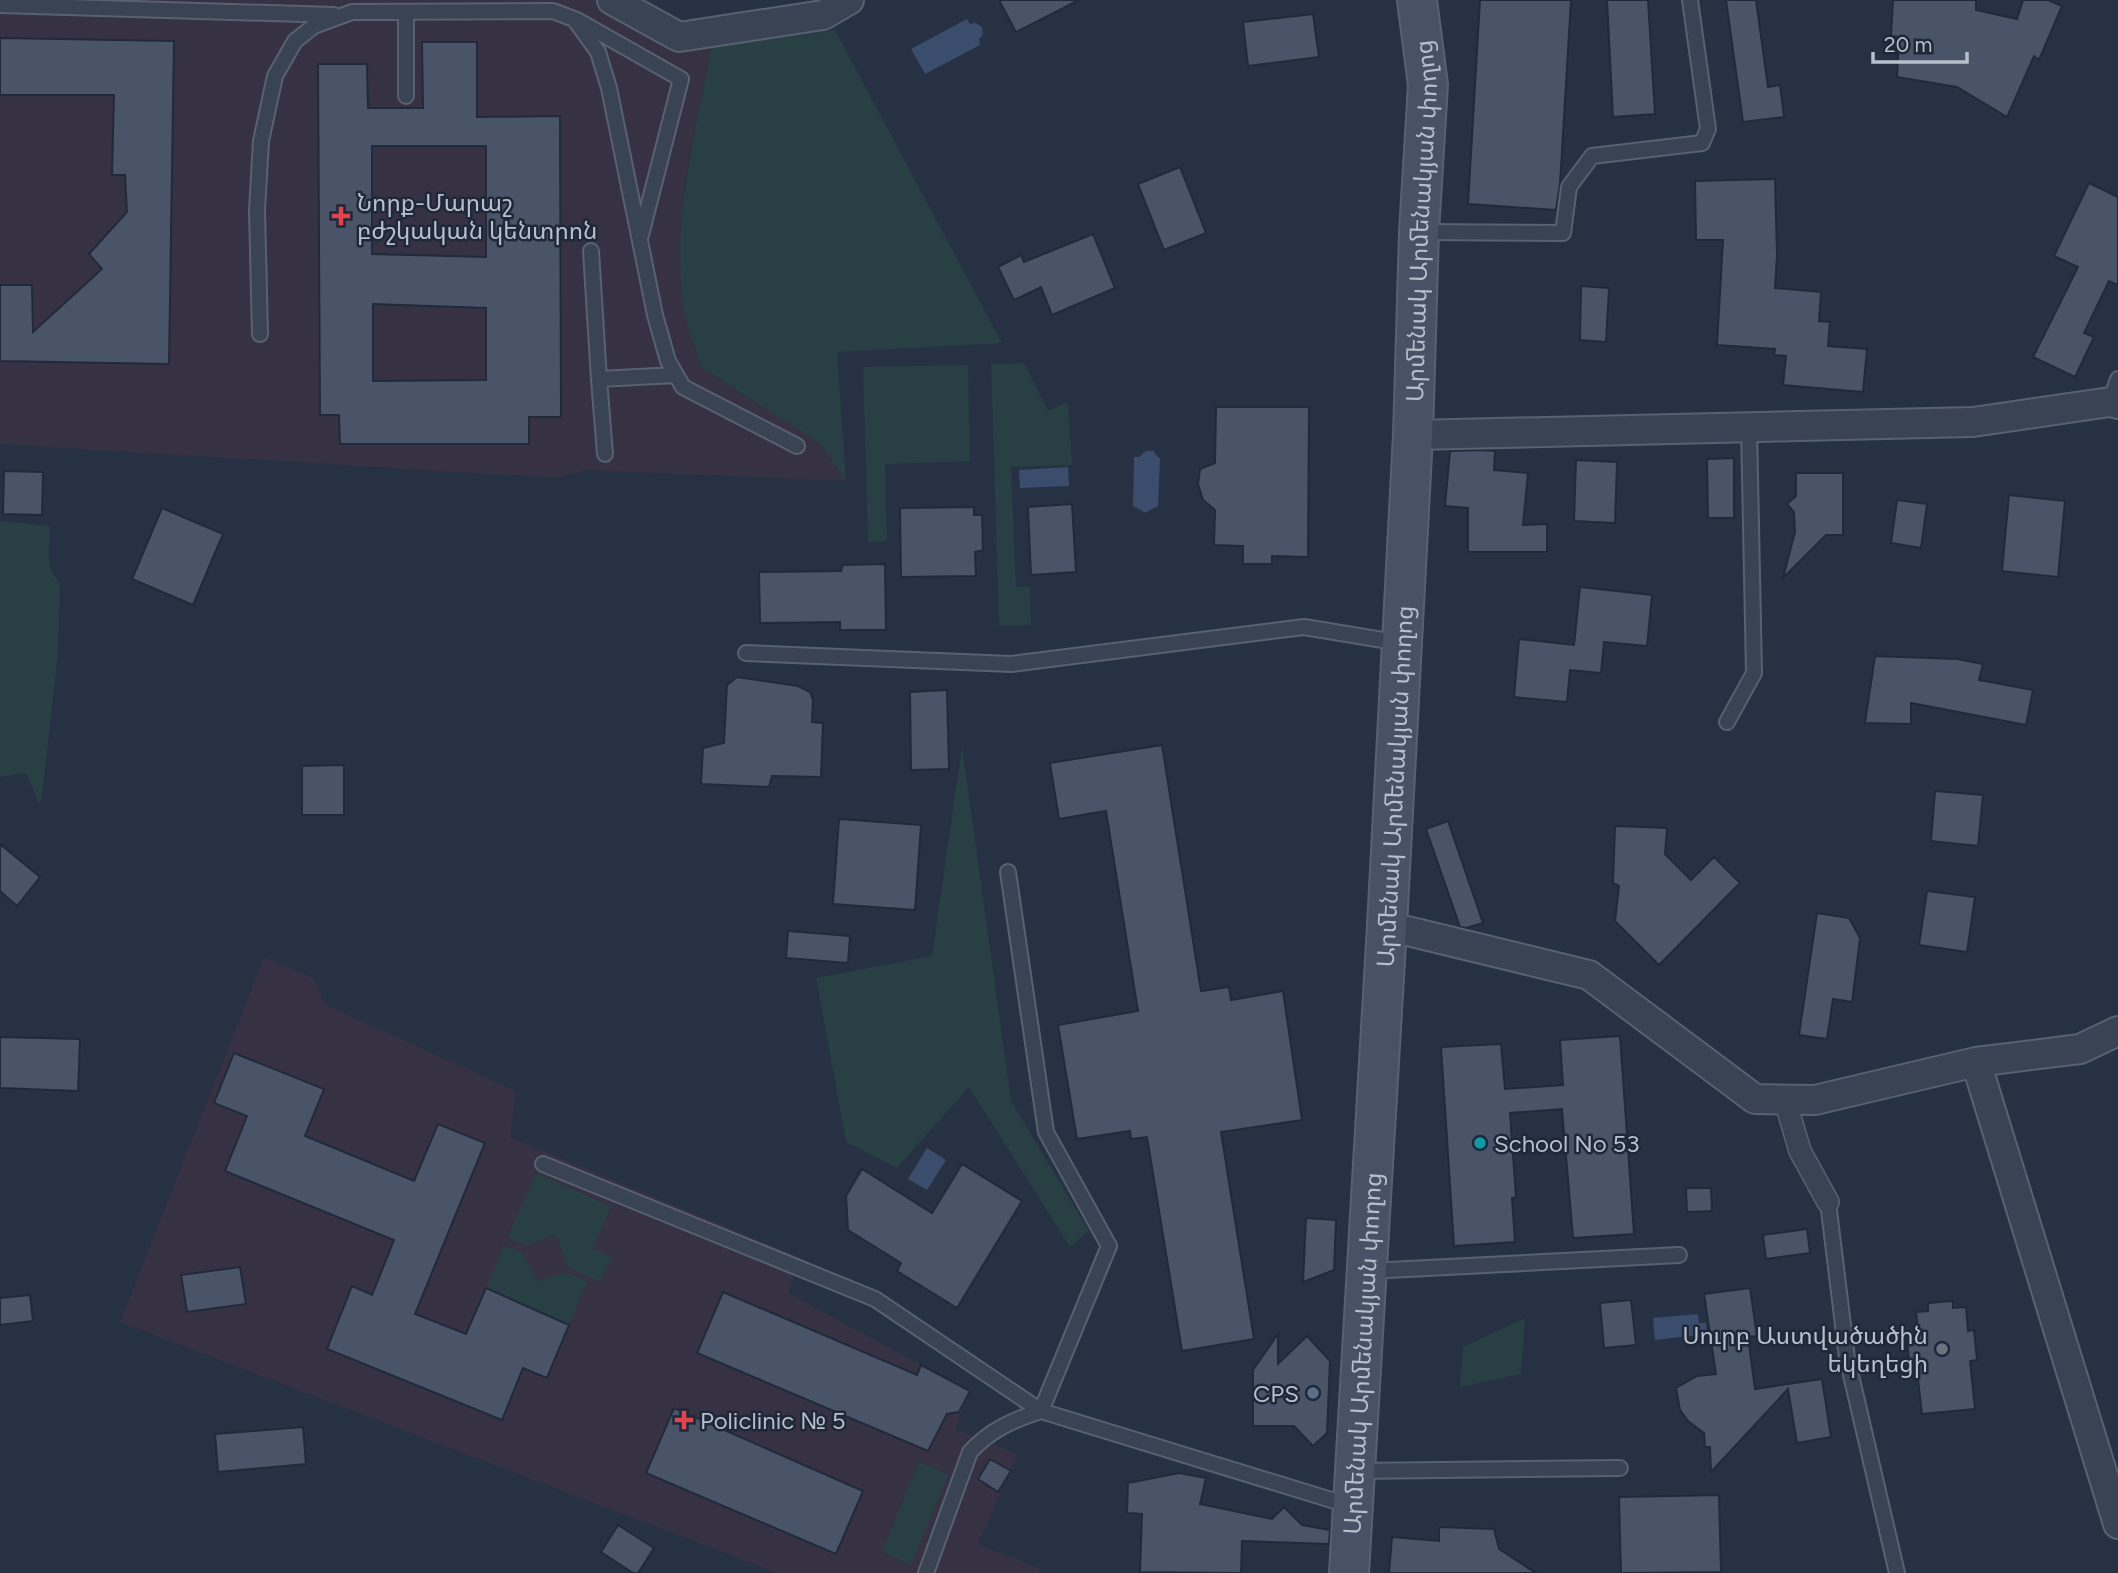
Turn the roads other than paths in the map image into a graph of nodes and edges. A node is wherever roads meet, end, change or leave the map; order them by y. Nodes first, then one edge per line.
1 (612, 0) edge
2 (849, 0) edge
3 (1417, 0) edge
4 (1690, 0) edge
5 (0, 5) edge
6 (347, 9) edge
7 (406, 12) junction
8 (575, 19) junction
9 (406, 96) dead end
10 (1419, 232) junction
11 (640, 240) junction
12 (591, 251) dead end
13 (260, 334) dead end
14 (676, 374) junction
15 (600, 379) junction
16 (2115, 395) edge
17 (1749, 427) junction
18 (1413, 435) junction
19 (797, 446) dead end
20 (605, 454) dead end
21 (1402, 643) junction
22 (746, 653) dead end
23 (1727, 722) dead end
24 (1008, 872) dead end
25 (1387, 926) junction
26 (2118, 1031) edge
27 (1976, 1062) junction
28 (1785, 1100) junction
29 (543, 1164) dead end
30 (1828, 1202) joint
31 (1679, 1255) dead end
32 (1367, 1272) junction
33 (1041, 1411) junction
34 (1620, 1468) dead end
35 (1353, 1489) junction
36 (2118, 1524) edge
37 (926, 1573) edge
38 (1349, 1573) edge
39 (1897, 1573) edge

1 - 2 street
3 - 10 main road, Արմենակ Արմենակյան փողոց
4 - 10 lane
5 - 6 lane
6 - 7 lane
6 - 13 lane
7 - 8 lane
7 - 9 lane
8 - 11 lane
8 - 11 lane
10 - 18 main road, Արմենակ Արմենակյան փողոց
11 - 14 lane
12 - 15 lane
14 - 15 lane
14 - 19 lane
15 - 20 lane
16 - 17 street
17 - 18 street
17 - 23 lane
18 - 21 main road, Արմենակ Արմենակյան փողոց
21 - 22 lane
21 - 25 main road, Արմենակ Արմենակյան փողոց
24 - 33 lane
25 - 28 street
25 - 32 main road, Արմենակ Արմենակյան փողոց
26 - 27 street
27 - 28 street
27 - 36 street
28 - 30 street
29 - 33 lane
30 - 39 lane
31 - 32 lane
32 - 35 main road, Արմենակ Արմենակյան փողոց
33 - 35 lane
33 - 37 lane
34 - 35 lane
35 - 38 main road, Արմենակ Արմենակյան փողոց

